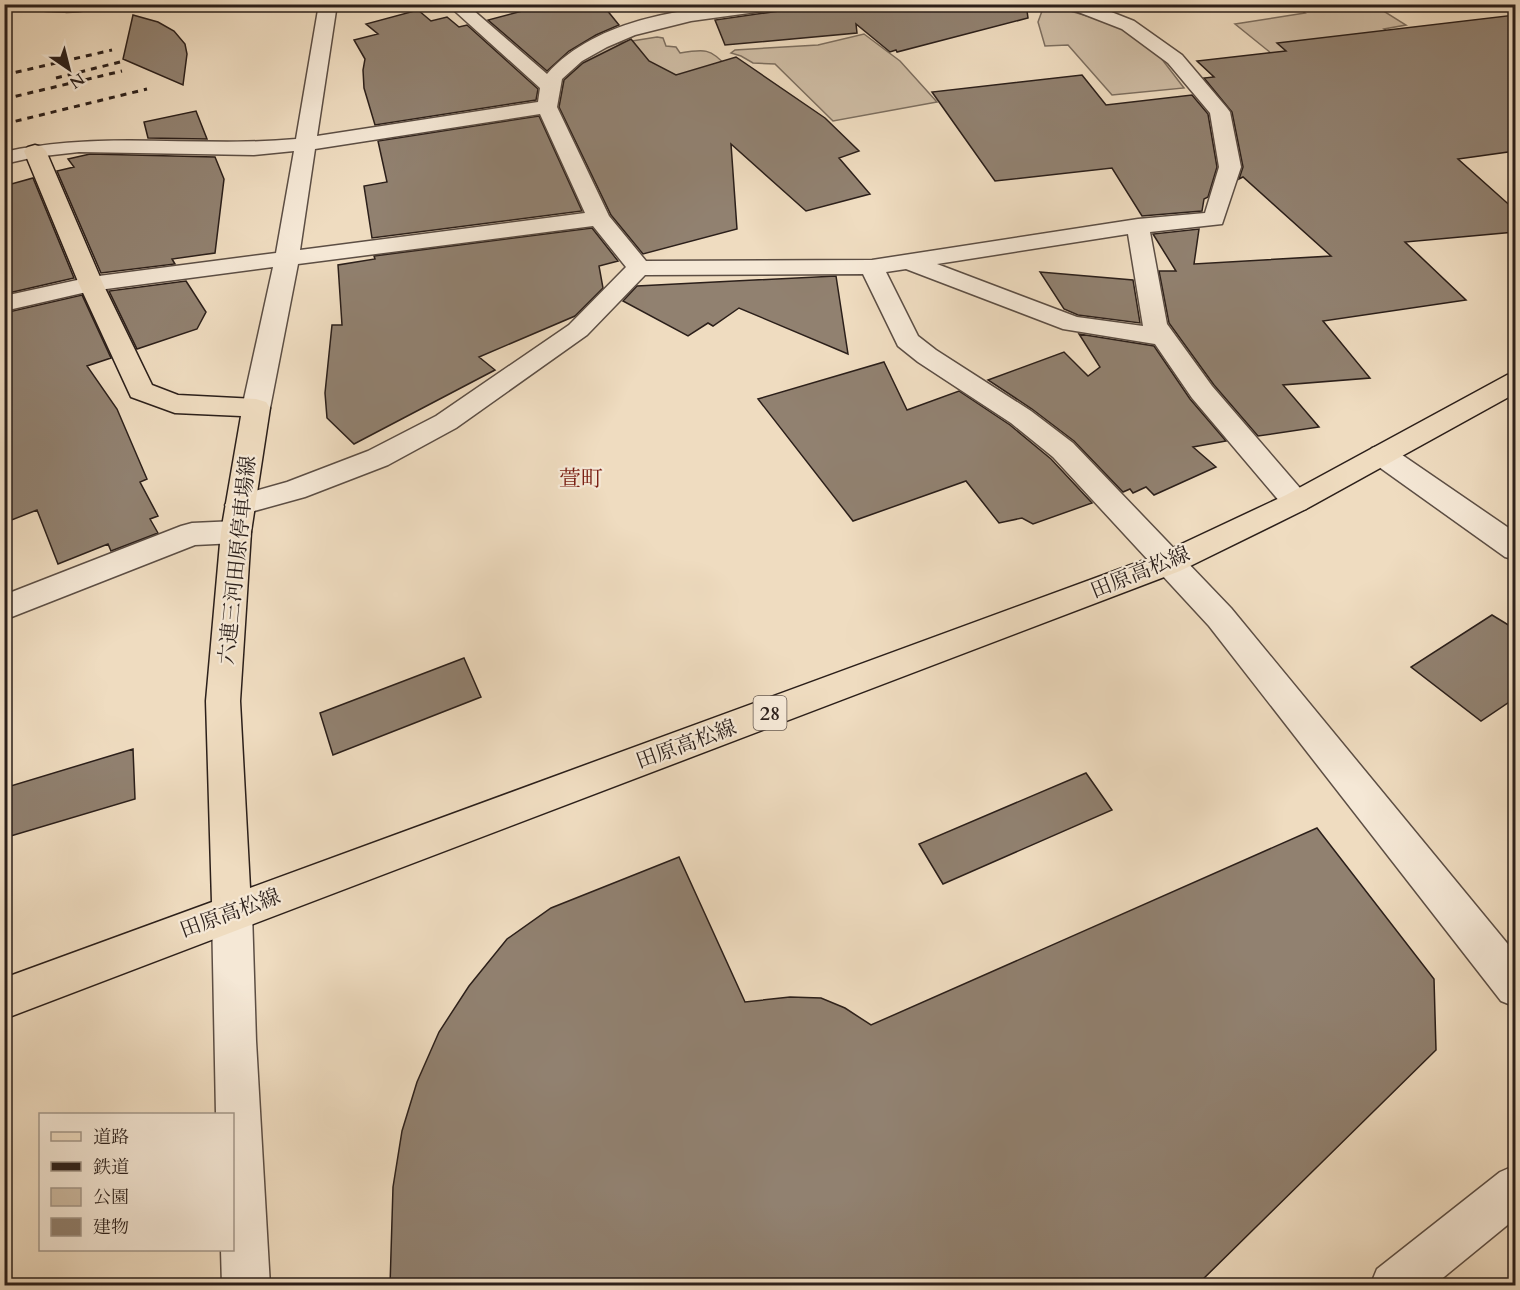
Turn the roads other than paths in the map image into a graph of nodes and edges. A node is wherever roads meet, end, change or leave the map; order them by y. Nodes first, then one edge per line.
1 (34, 4) edge
2 (328, 4) edge
3 (455, 4) edge
4 (779, 4) edge
5 (1074, 4) edge
6 (88, 5) edge
7 (549, 97) junction
8 (304, 144) junction
9 (35, 151) junction
10 (4, 158) edge
11 (599, 218) junction
12 (1138, 226) junction
13 (287, 258) junction
14 (908, 261) junction
15 (872, 267) junction
16 (639, 268) junction
17 (91, 284) junction
18 (4, 304) edge
19 (1163, 337) junction
20 (1515, 381) edge
21 (256, 408) junction
22 (1382, 455) junction
23 (1296, 502) junction
24 (238, 519) junction
25 (1515, 549) edge
26 (1169, 563) junction
27 (4, 608) edge
28 (232, 912) junction
29 (1515, 987) edge
30 (4, 999) edge
31 (1515, 1188) edge
32 (246, 1286) edge
33 (1394, 1286) edge

1 - 6 street
2 - 8 street
3 - 7 street
4 - 7 street
5 - 12 street
7 - 8 street
7 - 11 street
8 - 9 street
8 - 13 street
9 - 10 street
9 - 17 main road
11 - 13 street
11 - 16 street
12 - 14 street
12 - 19 street
13 - 17 street
13 - 21 street
14 - 15 street
14 - 19 street
15 - 16 street
15 - 26 street
16 - 24 street
17 - 18 street
17 - 21 main road
19 - 23 street
20 - 22 main road, 田原高松線 / 28
21 - 24 main road, 六連三河田原停車場線
22 - 23 main road, 田原高松線 / 28
22 - 25 street
23 - 26 main road, 田原高松線 / 28
24 - 27 street
24 - 28 main road, 六連三河田原停車場線
26 - 28 main road, 田原高松線 / 28
26 - 29 street
28 - 30 main road, 田原高松線 / 28
28 - 32 street
31 - 33 street

